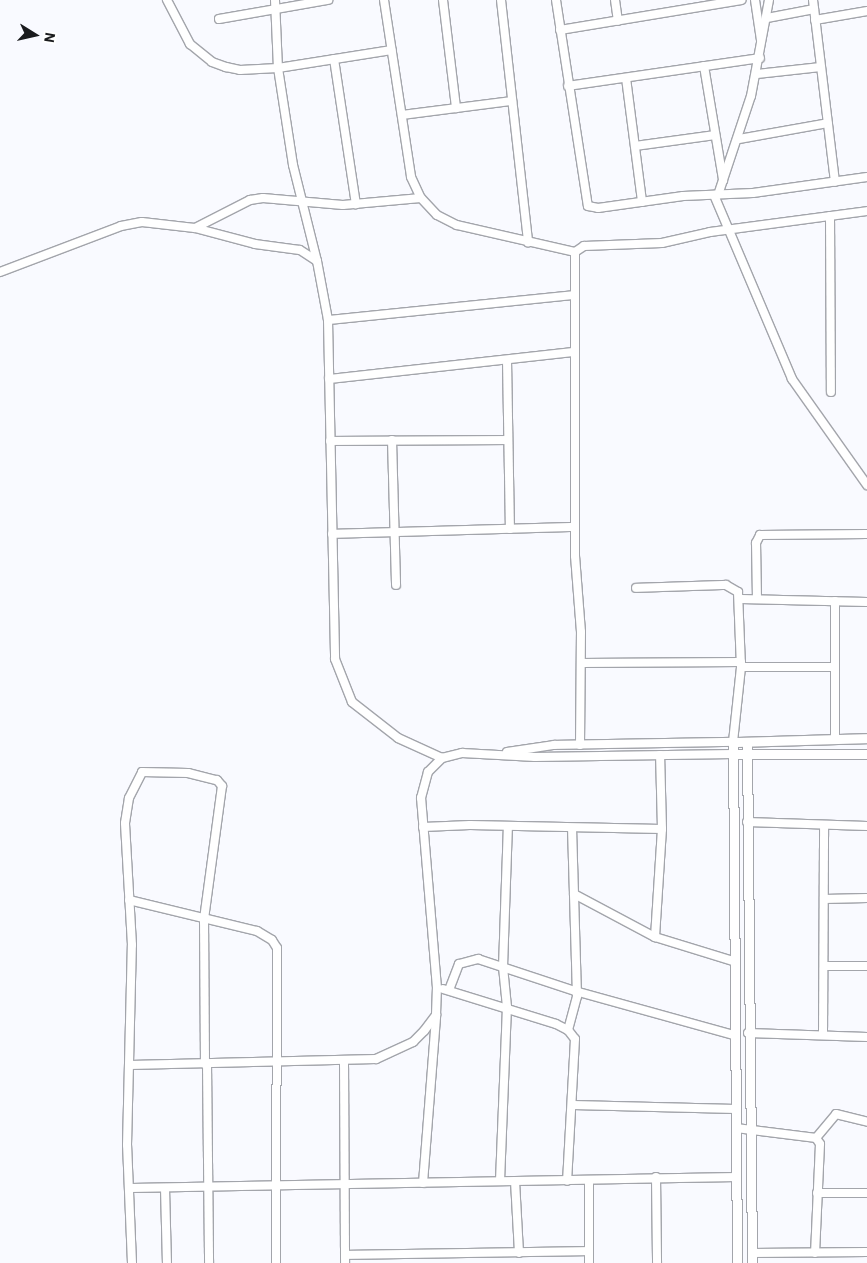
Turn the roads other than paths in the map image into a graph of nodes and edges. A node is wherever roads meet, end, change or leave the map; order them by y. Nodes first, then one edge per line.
1 (167, 0) edge
2 (275, 0) edge
3 (328, 0) edge
4 (384, 0) edge
5 (443, 0) edge
6 (501, 0) edge
7 (556, 0) edge
8 (615, 0) edge
9 (742, 0) edge
10 (755, 0) edge
11 (769, 0) edge
12 (813, 0) edge
13 (696, 4) edge
14 (814, 9) junction
15 (274, 10) junction
16 (867, 11) edge
17 (766, 18) junction
18 (219, 19) dead end
19 (618, 20) junction
20 (815, 20) junction
21 (560, 30) junction
22 (762, 48) junction
23 (392, 50) junction
24 (760, 58) junction
25 (334, 59) junction
26 (704, 66) junction
27 (821, 66) junction
28 (278, 68) junction
29 (757, 74) junction
30 (626, 78) junction
31 (568, 86) junction
32 (512, 101) junction
33 (456, 108) junction
34 (402, 115) junction
35 (828, 123) junction
36 (715, 135) junction
37 (739, 139) junction
38 (635, 146) junction
39 (867, 177) edge
40 (723, 182) junction
41 (835, 182) junction
42 (716, 195) junction
43 (421, 198) junction
44 (300, 200) junction
45 (642, 202) junction
46 (356, 204) junction
47 (867, 211) edge
48 (830, 216) junction
49 (195, 228) junction
50 (728, 231) junction
51 (528, 242) junction
52 (575, 252) junction
53 (317, 261) junction
54 (0, 272) edge
55 (574, 295) junction
56 (328, 320) junction
57 (574, 352) junction
58 (507, 360) junction
59 (329, 379) junction
60 (830, 392) dead end
61 (392, 440) junction
62 (508, 440) junction
63 (330, 441) junction
64 (867, 485) edge
65 (575, 527) junction
66 (510, 529) junction
67 (395, 532) junction
68 (332, 534) junction
69 (867, 534) edge
70 (396, 585) dead end
71 (636, 588) dead end
72 (741, 599) junction
73 (757, 599) junction
74 (835, 601) junction
75 (867, 602) edge
76 (581, 663) junction
77 (741, 665) junction
78 (835, 667) junction
79 (835, 738) junction
80 (867, 738) edge
81 (733, 742) junction
82 (747, 742) junction
83 (580, 745) junction
84 (502, 753) junction
85 (733, 754) junction
86 (747, 754) junction
87 (867, 754) edge
88 (660, 755) junction
89 (442, 758) junction
90 (747, 822) junction
91 (824, 825) junction
92 (508, 826) junction
93 (867, 826) edge
94 (423, 827) junction
95 (572, 828) junction
96 (662, 829) junction
97 (574, 894) junction
98 (867, 898) edge
99 (824, 899) junction
100 (130, 900) junction
101 (204, 920) junction
102 (655, 936) junction
103 (733, 961) junction
104 (824, 966) junction
105 (867, 966) edge
106 (503, 967) junction
107 (436, 988) junction
108 (449, 990) junction
109 (575, 992) junction
110 (508, 1007) junction
111 (436, 1015) junction
112 (568, 1030) junction
113 (748, 1033) junction
114 (823, 1034) junction
115 (734, 1035) junction
116 (867, 1037) edge
117 (344, 1061) junction
118 (277, 1063) junction
119 (206, 1064) junction
120 (130, 1065) junction
121 (573, 1105) junction
122 (736, 1109) junction
123 (867, 1122) edge
124 (736, 1128) junction
125 (750, 1128) junction
126 (816, 1138) junction
127 (656, 1177) junction
128 (737, 1177) junction
129 (589, 1180) junction
130 (500, 1181) junction
131 (515, 1181) junction
132 (568, 1181) junction
133 (423, 1183) junction
134 (344, 1185) junction
135 (208, 1187) junction
136 (276, 1187) junction
137 (131, 1188) junction
138 (166, 1188) junction
139 (817, 1193) junction
140 (867, 1193) edge
141 (589, 1251) junction
142 (867, 1252) edge
143 (482, 1253) junction
144 (519, 1253) junction
145 (551, 1253) junction
146 (752, 1253) junction
147 (815, 1253) junction
148 (345, 1259) edge
149 (414, 1259) edge
150 (132, 1263) edge
151 (167, 1263) edge
152 (209, 1263) edge
153 (276, 1263) edge
154 (482, 1263) edge
155 (551, 1263) edge
156 (589, 1263) edge
157 (658, 1263) edge
158 (737, 1263) edge
159 (752, 1263) edge

1 - 28 street
2 - 15 street
3 - 15 street
4 - 23 street
5 - 33 street
6 - 32 street
7 - 21 street
8 - 19 street
9 - 13 street
10 - 22 street
11 - 17 street
12 - 14 street
13 - 19 street
14 - 17 street
14 - 20 street
15 - 18 street
15 - 28 street
16 - 20 street
17 - 22 street
19 - 21 street
20 - 27 street
21 - 31 street
22 - 24 street
23 - 25 street
23 - 34 street
24 - 26 street
24 - 29 street
25 - 28 street
25 - 46 street
26 - 30 street
26 - 36 street
27 - 29 street
27 - 35 street
28 - 44 street
29 - 37 street
30 - 31 street
30 - 38 street
31 - 45 street
32 - 33 street
32 - 51 street
33 - 34 street
34 - 43 street
35 - 37 street
35 - 41 street
36 - 38 street
36 - 40 street
37 - 40 street
38 - 45 street
39 - 41 street
40 - 42 street
41 - 42 street
42 - 45 street
42 - 50 street
43 - 46 street
43 - 51 street
44 - 46 street
44 - 49 street
44 - 53 street
47 - 48 street
48 - 50 street
48 - 60 street
49 - 53 street
49 - 54 street
50 - 52 street
50 - 64 street
51 - 52 street
52 - 55 street
53 - 56 street
55 - 56 street
55 - 57 street
56 - 59 street
57 - 58 street
57 - 65 street
58 - 59 street
58 - 62 street
59 - 63 street
61 - 62 street
61 - 63 street
61 - 67 street
62 - 66 street
63 - 68 street
65 - 66 street
65 - 76 street
66 - 67 street
67 - 68 street
67 - 70 street
68 - 89 street
69 - 73 street
71 - 72 street
72 - 73 street
72 - 77 street
73 - 74 street
74 - 75 street
74 - 78 street
76 - 77 street
76 - 83 street
77 - 78 street
77 - 81 street
78 - 79 street
79 - 80 street
79 - 82 street
81 - 82 street
81 - 83 street
81 - 85 street
82 - 86 street
83 - 84 street
84 - 88 street
84 - 89 street
85 - 86 street
85 - 88 street
85 - 103 street
86 - 87 street
86 - 90 street
88 - 96 street
89 - 94 street
90 - 91 street
90 - 113 street
91 - 93 street
91 - 99 street
92 - 94 street
92 - 95 street
92 - 106 street
94 - 107 street
95 - 96 street
95 - 97 street
96 - 102 street
97 - 102 street
97 - 109 street
98 - 99 street
99 - 104 street
100 - 101 street
100 - 101 street
100 - 120 street
101 - 118 street
101 - 119 street
102 - 103 street
103 - 115 street
104 - 105 street
104 - 114 street
106 - 108 street
106 - 109 street
106 - 110 street
107 - 108 street
107 - 111 street
108 - 110 street
109 - 112 street
109 - 115 street
110 - 112 street
110 - 130 street
111 - 117 street
111 - 133 street
112 - 121 street
113 - 114 street
113 - 125 street
114 - 116 street
115 - 122 street
117 - 118 street
117 - 134 street
118 - 119 street
118 - 136 street
119 - 120 street
119 - 135 street
120 - 137 street
121 - 122 street
121 - 132 street
122 - 124 street
123 - 126 street
124 - 125 street
124 - 128 street
125 - 126 street
125 - 146 street
126 - 139 street
127 - 128 street
127 - 129 street
127 - 157 street
128 - 158 street
129 - 132 street
129 - 141 street
130 - 131 street
130 - 133 street
131 - 132 street
131 - 144 street
133 - 134 street
134 - 136 street
134 - 148 street
135 - 136 street
135 - 138 street
135 - 152 street
136 - 153 street
137 - 138 street
137 - 150 street
138 - 151 street
139 - 140 street
139 - 147 street
141 - 145 street
141 - 156 street
142 - 147 street
143 - 144 street
143 - 149 street
143 - 154 street
144 - 145 street
145 - 155 street
146 - 147 street
146 - 159 street
148 - 149 street

